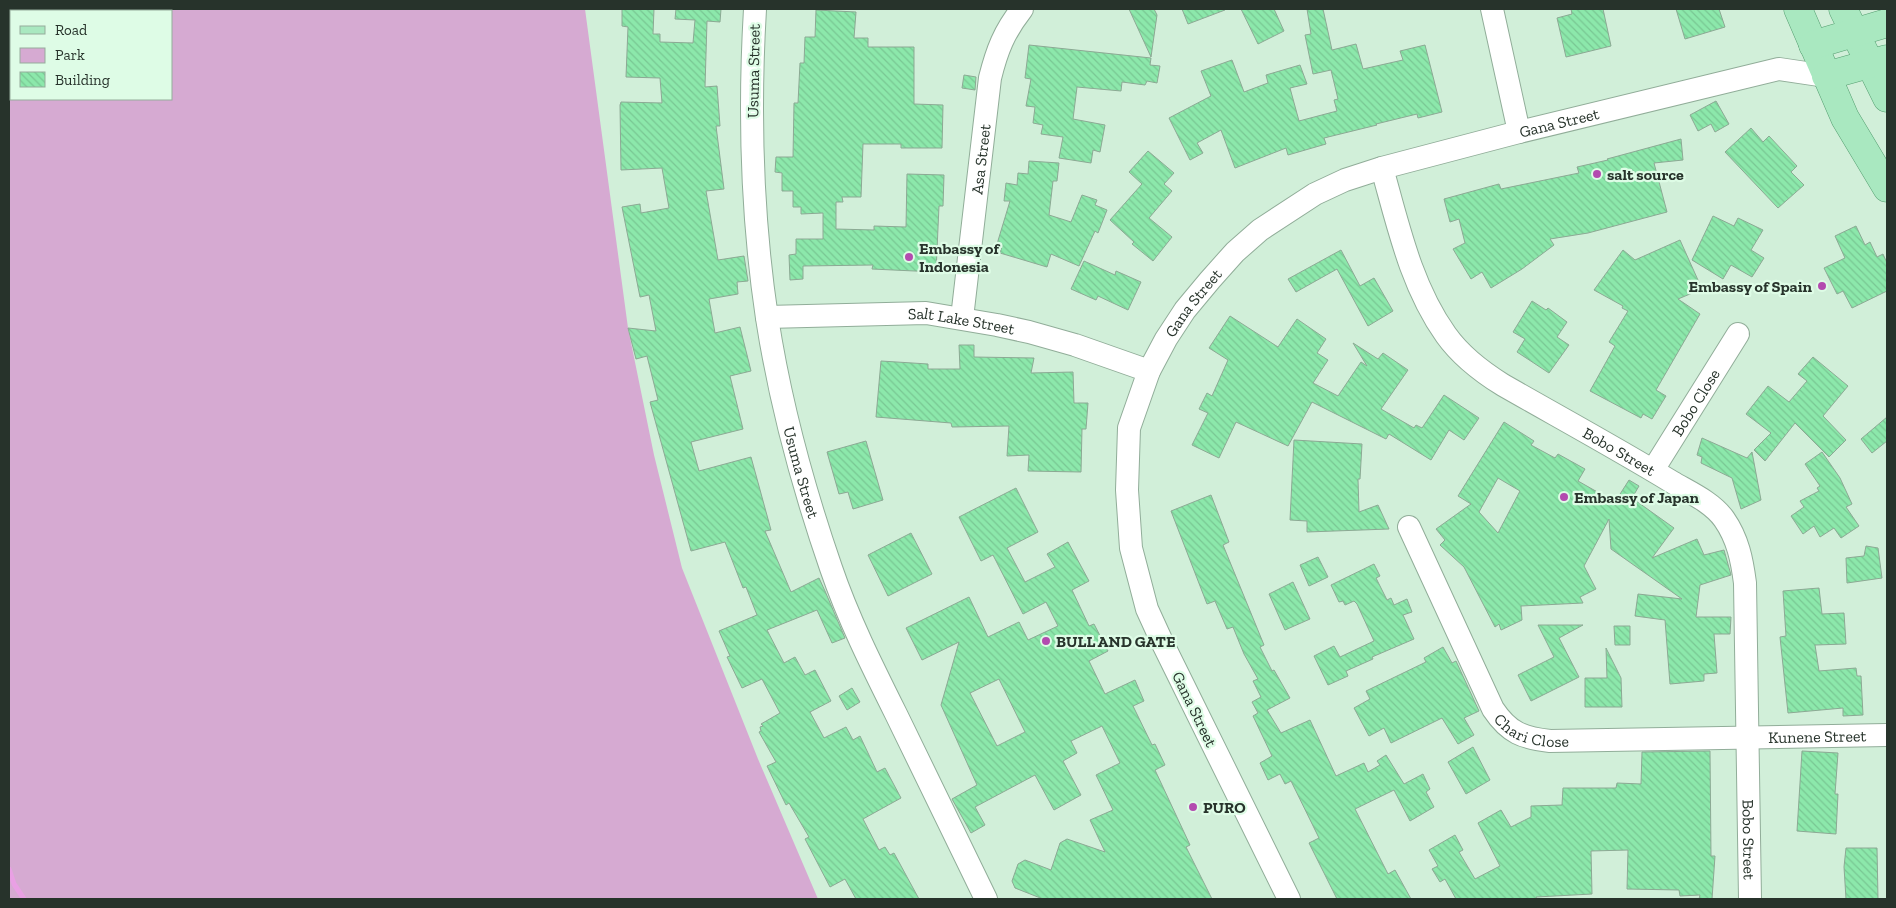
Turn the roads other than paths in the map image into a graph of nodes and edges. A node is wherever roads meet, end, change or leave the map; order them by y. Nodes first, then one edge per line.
1 (755, 9) edge
2 (1022, 9) edge
3 (1492, 9) edge
4 (1798, 9) edge
5 (1849, 21) edge
6 (1887, 23) edge
7 (1813, 45) junction
8 (1879, 61) edge
9 (1779, 69) junction
10 (1826, 76) junction
11 (1887, 98) edge
12 (1520, 132) junction
13 (1382, 168) junction
14 (1887, 188) edge
15 (767, 317) junction
16 (962, 318) junction
17 (1738, 334) dead end
18 (1149, 371) junction
19 (1653, 470) junction
20 (1409, 527) dead end
21 (1887, 734) edge
22 (1747, 736) junction
23 (986, 899) edge
24 (1289, 899) edge
25 (1750, 899) edge

1 - 15 street, Usuma Street
2 - 16 street, Asa Street
3 - 12 street
4 - 7 main road
5 - 6 main road
5 - 7 main road
5 - 8 main road
7 - 9 street
7 - 10 main road
8 - 10 main road
8 - 11 main road
9 - 10 street
9 - 12 street, Gana Street
10 - 14 main road
12 - 13 street, Gana Street
13 - 18 street, Gana Street
13 - 19 street, Bobo Street
15 - 16 street, Salt Lake Street
15 - 23 street, Usuma Street
16 - 18 street, Salt Lake Street
17 - 19 street, Bobo Close
18 - 24 street, Gana Street
19 - 22 street, Bobo Street
20 - 22 street, Chari Close
21 - 22 street, Kunene Street
22 - 25 street, Bobo Street

